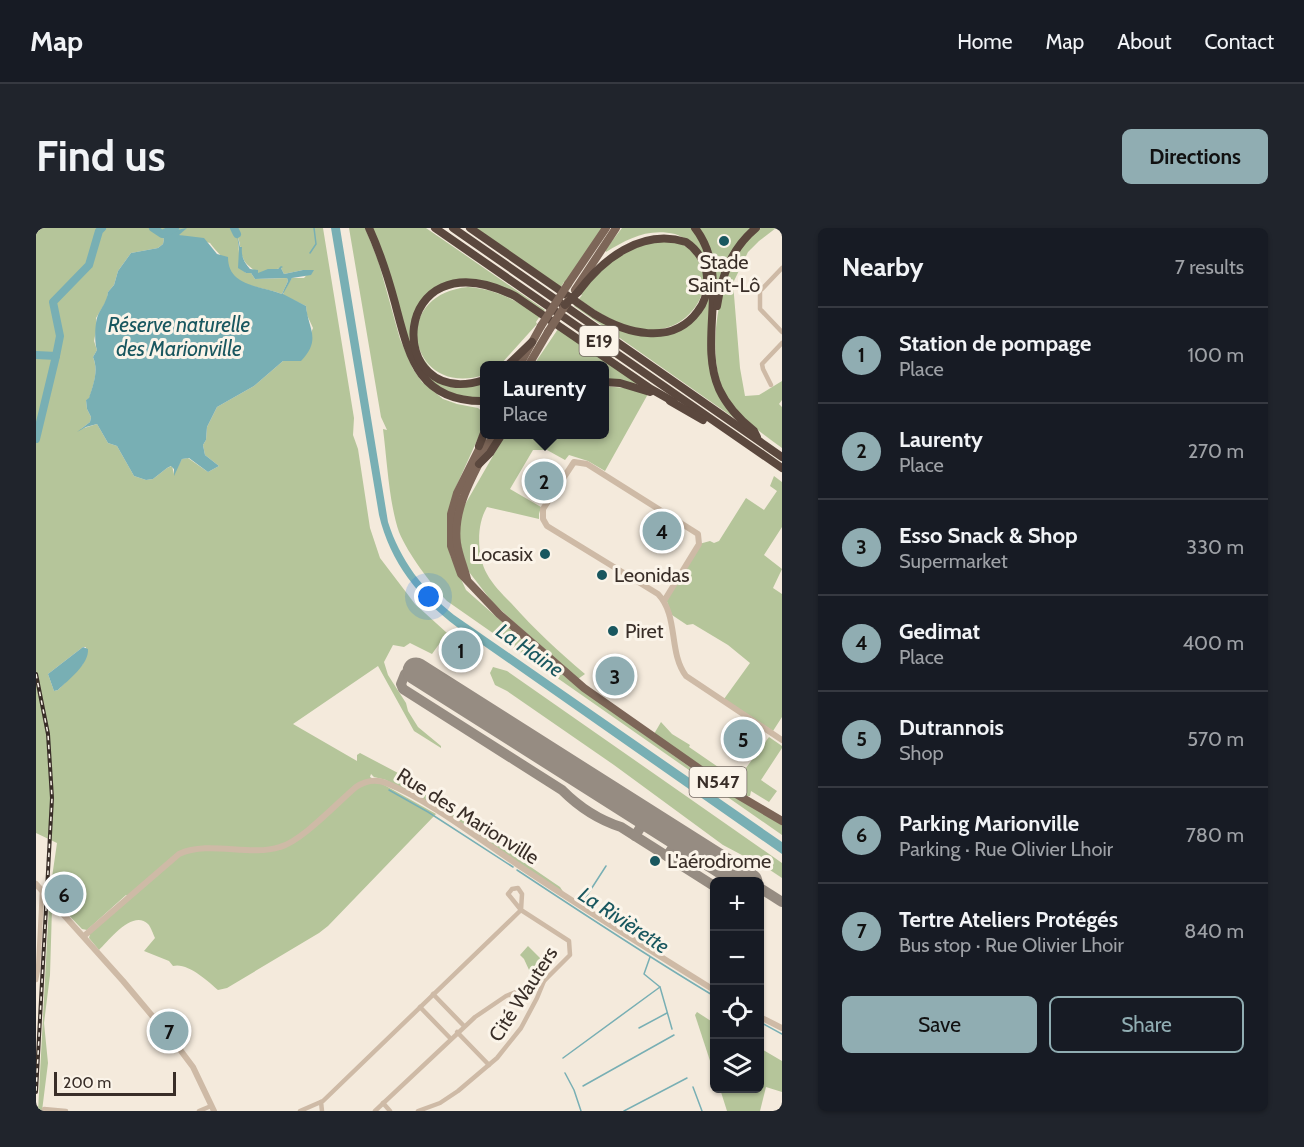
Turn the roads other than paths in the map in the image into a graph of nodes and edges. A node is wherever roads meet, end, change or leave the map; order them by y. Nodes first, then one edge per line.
1 (369, 228) edge
2 (435, 228) edge
3 (453, 228) edge
4 (470, 228) edge
5 (606, 228) edge
6 (616, 228) edge
7 (695, 228) edge
8 (756, 228) edge
9 (782, 268) edge
10 (577, 291) junction
11 (565, 305) joint
12 (544, 329) junction
13 (782, 332) edge
14 (711, 336) junction
15 (532, 342) junction
16 (782, 343) edge
17 (512, 361) edge
18 (522, 361) edge
19 (530, 361) edge
20 (480, 381) edge
21 (609, 383) edge
22 (771, 385) dead end
23 (456, 399) junction
24 (480, 401) edge
25 (674, 402) junction
26 (480, 408) edge
27 (482, 439) edge
28 (492, 439) edge
29 (499, 439) edge
30 (759, 441) junction
31 (479, 446) joint
32 (763, 455) junction
33 (782, 458) edge
34 (479, 464) junction
35 (782, 468) edge
36 (468, 581) junction
37 (664, 600) junction
38 (782, 740) edge
39 (782, 821) edge
40 (36, 884) edge
41 (42, 891) junction
42 (84, 936) junction
43 (36, 980) edge
44 (544, 981) junction
45 (527, 987) junction
46 (710, 988) edge
47 (434, 994) junction
48 (537, 998) junction
49 (420, 1007) junction
50 (764, 1019) edge
51 (464, 1026) junction
52 (782, 1028) edge
53 (457, 1032) junction
54 (451, 1039) junction
55 (489, 1065) junction
56 (321, 1102) junction
57 (383, 1103) junction
58 (212, 1108) edge
59 (44, 1110) edge
60 (66, 1111) edge
61 (199, 1111) edge
62 (300, 1111) edge
63 (322, 1111) edge
64 (375, 1111) edge
65 (390, 1111) edge
66 (418, 1111) edge

1 - 23 highway
2 - 32 highway, E19
3 - 30 highway, E19
4 - 10 highway
5 - 12 main road, bridge
6 - 10 main road
7 - 14 highway
8 - 14 highway
9 - 13 street
10 - 11 highway, bridge
11 - 12 main road, bridge
12 - 15 main road
12 - 19 main road
14 - 30 highway
15 - 17 highway
15 - 18 main road
16 - 22 street
20 - 25 highway
21 - 25 highway
23 - 24 highway
23 - 26 highway
25 - 32 highway
27 - 31 highway
28 - 34 main road, N547
29 - 34 highway
30 - 33 highway, E19
31 - 36 main road, N547
32 - 35 highway, E19
34 - 36 main road, N547
36 - 39 main road, N547
37 - 37 street
37 - 38 street
40 - 41 street
41 - 42 street
41 - 43 street
42 - 46 street, Rue des Marionville
42 - 58 street
44 - 45 street
44 - 47 street, Cité Wauters
44 - 48 street, Cité Wauters
45 - 48 street
45 - 51 street
47 - 49 street, Cité Wauters
47 - 51 street, Cité Wauters
48 - 55 street, Cité Wauters
49 - 54 street
49 - 56 street, Cité Wauters
50 - 52 street
51 - 53 street
53 - 54 street
53 - 55 street
54 - 57 street
55 - 66 street, Cité Wauters
56 - 62 street, Cité Wauters
56 - 63 street
57 - 64 street
57 - 65 street
58 - 61 street
59 - 60 street

